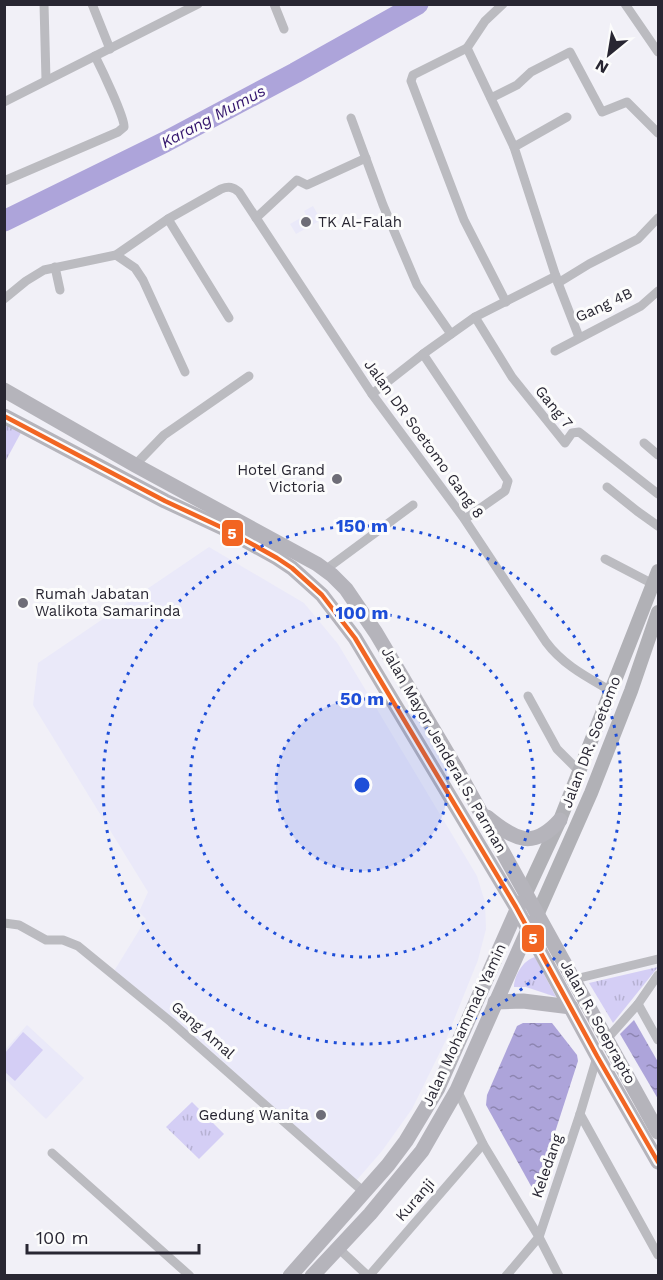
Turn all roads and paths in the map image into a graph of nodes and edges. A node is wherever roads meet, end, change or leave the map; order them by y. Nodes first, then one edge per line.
1 (44, 4) edge
2 (92, 4) edge
3 (198, 4) edge
4 (274, 4) edge
5 (503, 4) edge
6 (625, 4) edge
7 (284, 29) dead end
8 (467, 48) junction
9 (110, 49) junction
10 (658, 52) edge
11 (95, 56) junction
12 (46, 81) junction
13 (491, 98) junction
14 (4, 102) edge
15 (567, 117) dead end
16 (351, 118) dead end
17 (658, 132) edge
18 (514, 147) junction
19 (366, 158) junction
20 (5, 179) edge
21 (256, 218) junction
22 (658, 218) edge
23 (168, 219) junction
24 (116, 255) junction
25 (55, 267) junction
26 (557, 279) junction
27 (60, 290) dead end
28 (658, 291) edge
29 (4, 299) edge
30 (506, 302) junction
31 (475, 317) junction
32 (229, 318) dead end
33 (451, 334) junction
34 (579, 337) junction
35 (555, 351) dead end
36 (423, 354) junction
37 (185, 372) dead end
38 (249, 376) dead end
39 (5, 393) edge
40 (372, 394) junction
41 (4, 416) edge
42 (644, 443) dead end
43 (658, 455) edge
44 (135, 465) junction
45 (607, 487) dead end
46 (658, 494) edge
47 (413, 506) dead end
48 (465, 519) junction
49 (658, 526) edge
50 (605, 559) dead end
51 (325, 570) junction
52 (658, 571) edge
53 (653, 584) junction
54 (658, 612) edge
55 (611, 691) junction
56 (528, 696) dead end
57 (579, 771) junction
58 (480, 812) junction
59 (560, 820) junction
60 (526, 893) junction
61 (527, 911) junction
62 (4, 923) edge
63 (527, 928) junction
64 (658, 959) edge
65 (658, 975) edge
66 (575, 979) junction
67 (495, 1002) junction
68 (638, 1005) junction
69 (571, 1007) junction
70 (606, 1040) junction
71 (658, 1040) edge
72 (597, 1056) junction
73 (457, 1090) junction
74 (580, 1114) junction
75 (658, 1132) edge
76 (483, 1144) junction
77 (52, 1154) dead end
78 (658, 1162) edge
79 (364, 1193) junction
80 (539, 1237) junction
81 (337, 1247) junction
82 (658, 1255) edge
83 (190, 1275) edge
84 (290, 1275) edge
85 (312, 1275) edge
86 (369, 1275) edge
87 (506, 1275) edge
88 (559, 1275) edge

1 - 12 street
2 - 9 street
3 - 9 street
4 - 7 street
5 - 8 street
6 - 10 street
8 - 13 street, Gang 4B
8 - 30 street
9 - 11 street
11 - 12 street
11 - 20 street
12 - 14 street
13 - 17 street
13 - 18 street, Gang 4B
15 - 18 street
16 - 19 street
18 - 26 street, Gang 4B
19 - 21 street
19 - 33 street
21 - 23 street, Jalan DR Soetomo Gang 8
21 - 40 street, Jalan DR Soetomo Gang 8
22 - 26 street
23 - 24 street
23 - 32 street
24 - 25 street
24 - 37 street
25 - 27 street
25 - 29 street
26 - 30 street
26 - 34 street, Gang 4B
28 - 34 street, Gang 4B
30 - 31 street
31 - 33 street
31 - 46 street, Gang 7
33 - 36 street
34 - 35 street
36 - 40 street
36 - 48 street
38 - 44 street
39 - 44 main road, Jalan Mayor Jenderal S. Parman
40 - 48 street, Jalan DR Soetomo Gang 8
41 - 61 main road, Jalan Mayor Jenderal S. Parman
42 - 43 street
44 - 51 main road, Jalan Mayor Jenderal S. Parman
45 - 49 street
47 - 51 street
48 - 55 street, Jalan DR Soetomo Gang 8
50 - 53 street
51 - 58 main road, Jalan Mayor Jenderal S. Parman
52 - 53 street, Jalan DR. Soetomo
53 - 55 street, Jalan DR. Soetomo
54 - 61 street, Jalan DR. Soetomo
55 - 57 street, Jalan DR. Soetomo
56 - 57 street
57 - 59 street, Jalan DR. Soetomo
58 - 59 main road
58 - 60 main road, Jalan Mayor Jenderal S. Parman
59 - 60 street, Jalan DR. Soetomo
60 - 61 main road, Jalan Mayor Jenderal S. Parman
61 - 63 main road, Jalan DR. Soetomo
61 - 66 main road, Jalan R. Soeprapto
61 - 79 main road, Jalan Mohammad Yamin
62 - 79 street, Gang Amal
63 - 67 main road, Jalan Mohammad Yamin
63 - 69 main road, Jalan R. Soeprapto
64 - 66 street
65 - 68 street
66 - 70 main road, Jalan R. Soeprapto
67 - 69 main road
67 - 73 main road, Jalan Mohammad Yamin
68 - 70 street
68 - 71 street
69 - 72 main road, Jalan R. Soeprapto
70 - 75 main road, Jalan R. Soeprapto
72 - 74 street, Keledang
72 - 78 main road, Jalan R. Soeprapto
73 - 76 street
73 - 81 main road, Jalan Mohammad Yamin
74 - 80 street, Keledang
74 - 82 street
76 - 80 street
76 - 86 street, Kuranji
77 - 83 street
79 - 84 main road, Jalan Mohammad Yamin
80 - 87 street, Keledang
80 - 88 street
81 - 85 main road, Jalan Mohammad Yamin
81 - 86 street

